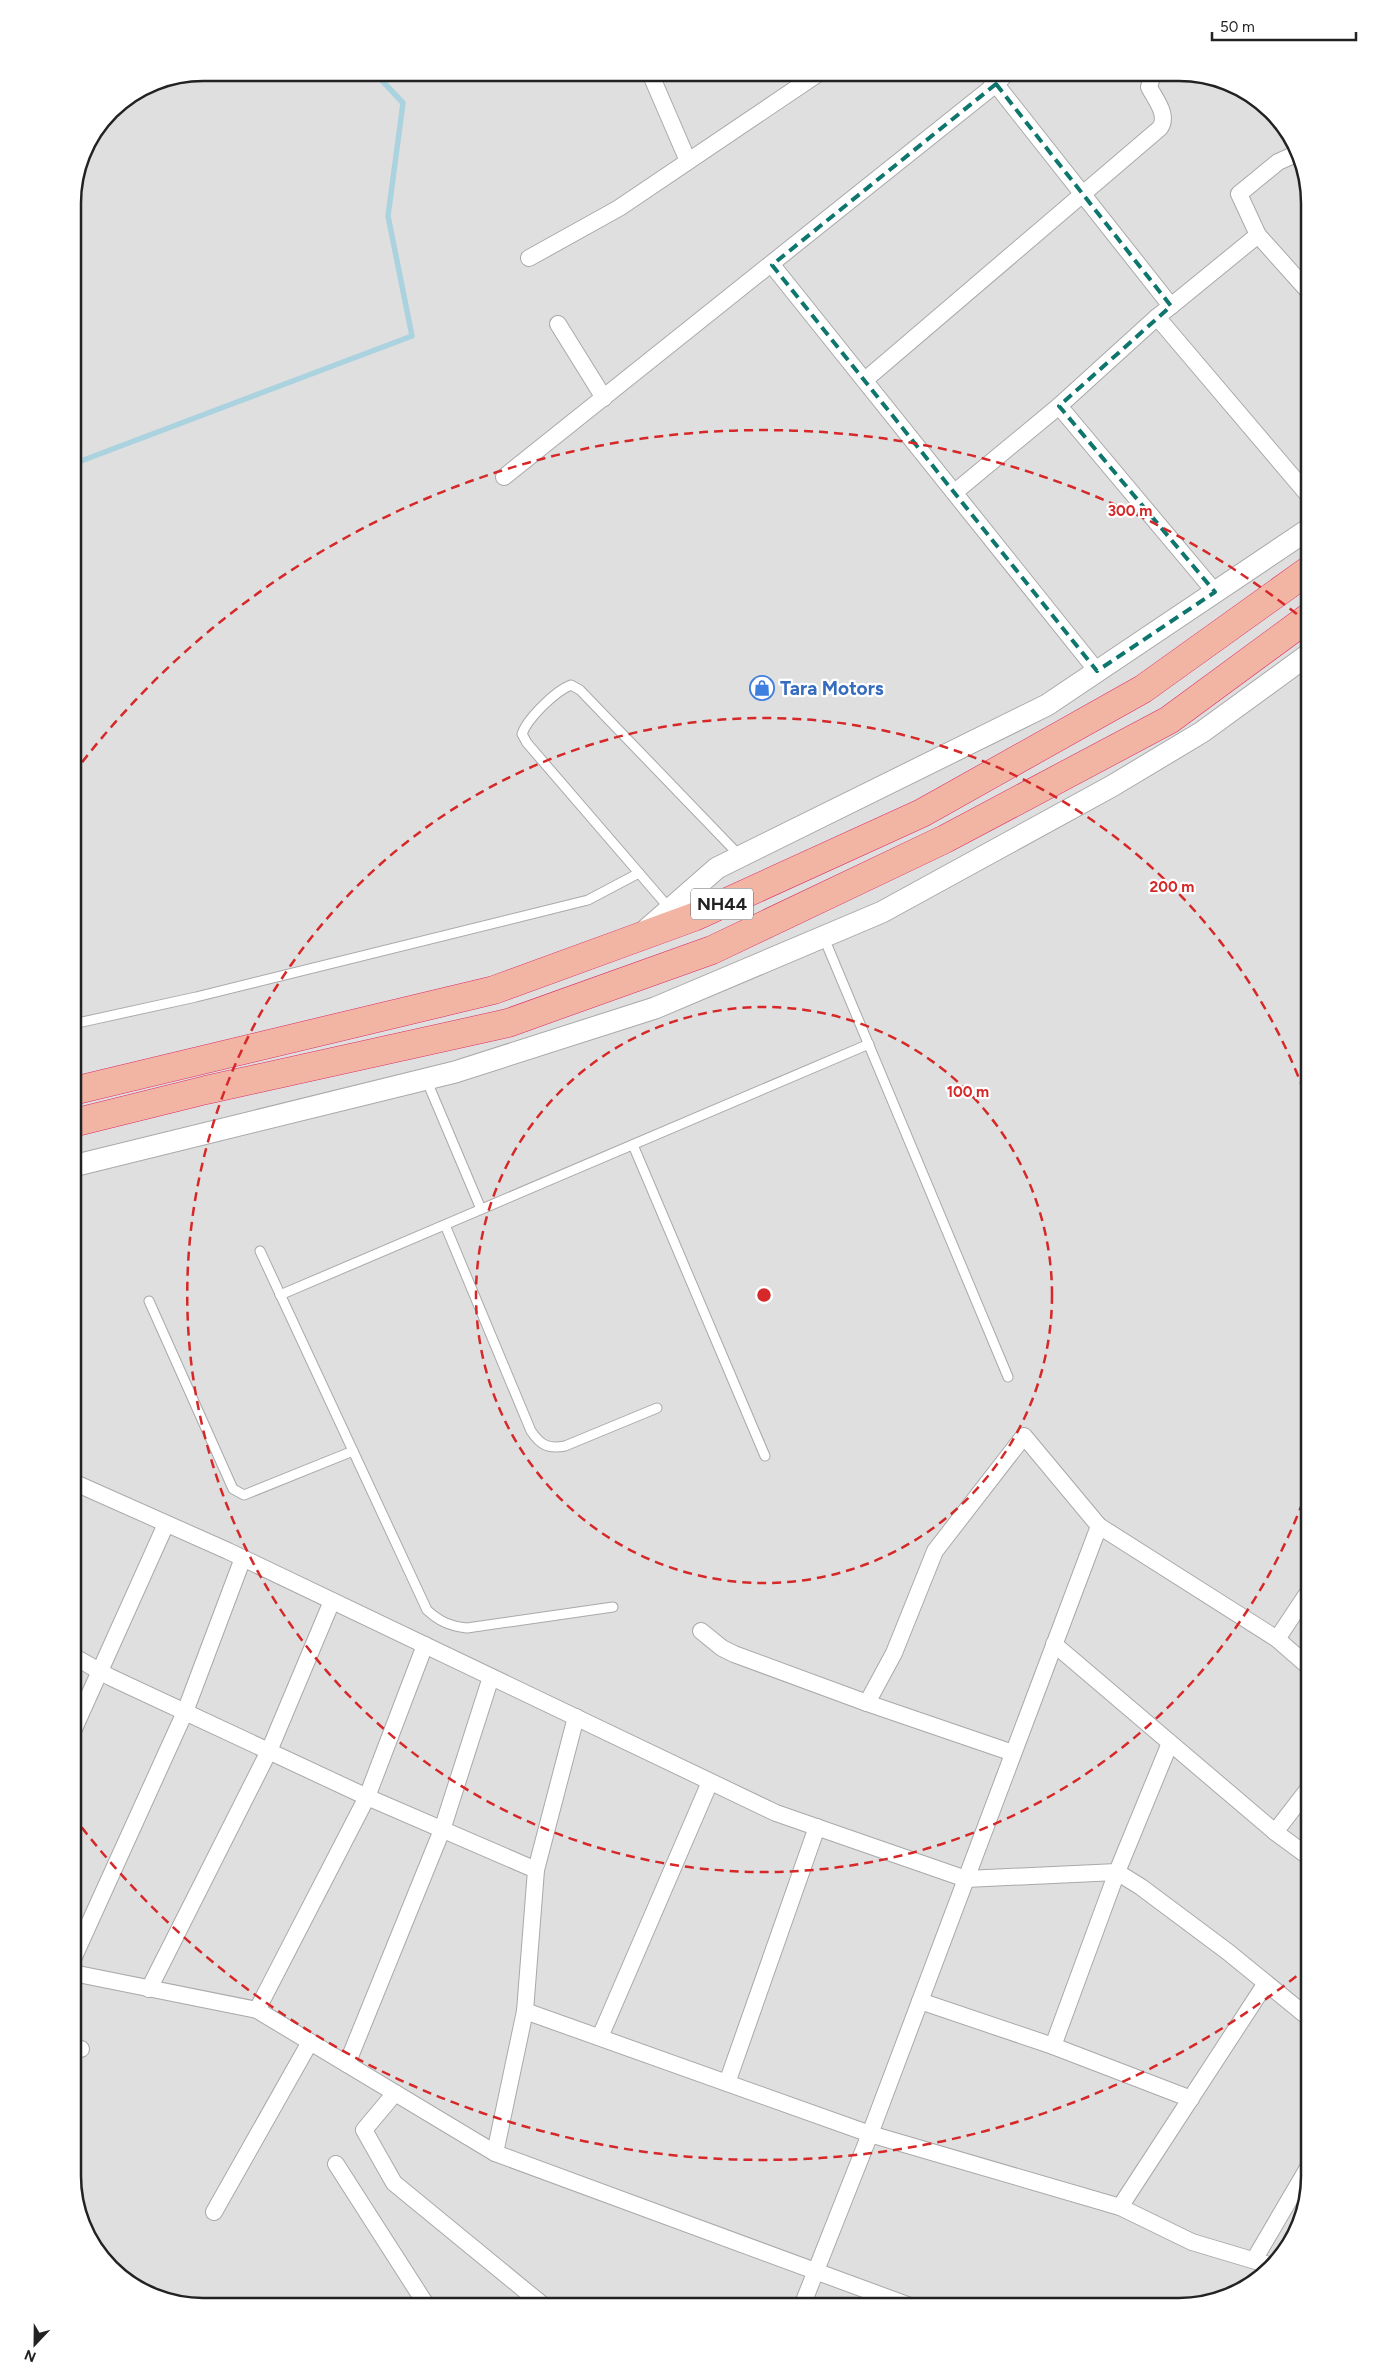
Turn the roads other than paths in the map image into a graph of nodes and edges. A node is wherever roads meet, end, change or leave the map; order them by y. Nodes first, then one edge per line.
1 (654, 81) edge
2 (805, 82) edge
3 (989, 82) edge
4 (1000, 82) edge
5 (1150, 82) edge
6 (1291, 156) edge
7 (688, 161) junction
8 (1082, 194) junction
9 (1258, 235) junction
10 (529, 258) dead end
11 (772, 265) junction
12 (1301, 282) edge
13 (1171, 306) junction
14 (1157, 317) junction
15 (558, 324) dead end
16 (865, 380) junction
17 (604, 398) junction
18 (1059, 406) junction
19 (504, 478) dead end
20 (1301, 485) edge
21 (955, 492) junction
22 (1301, 534) edge
23 (1301, 576) edge
24 (1216, 592) junction
25 (1301, 623) edge
26 (1301, 660) edge
27 (1097, 671) junction
28 (741, 857) junction
29 (639, 873) junction
30 (670, 909) junction
31 (637, 938) junction
32 (824, 938) junction
33 (82, 1022) edge
34 (869, 1044) junction
35 (426, 1079) junction
36 (82, 1089) edge
37 (82, 1121) edge
38 (633, 1145) junction
39 (82, 1164) edge
40 (481, 1209) junction
41 (445, 1225) junction
42 (260, 1251) dead end
43 (280, 1295) junction
44 (149, 1301) dead end
45 (1008, 1376) dead end
46 (657, 1408) dead end
47 (353, 1451) junction
48 (765, 1456) dead end
49 (81, 1491) edge
50 (166, 1524) junction
51 (1099, 1526) junction
52 (243, 1558) junction
53 (332, 1601) junction
54 (1301, 1604) edge
55 (613, 1607) dead end
56 (701, 1631) dead end
57 (1278, 1639) junction
58 (1054, 1644) junction
59 (425, 1645) junction
60 (1301, 1659) edge
61 (81, 1661) edge
62 (99, 1671) junction
63 (491, 1677) junction
64 (866, 1703) junction
65 (81, 1710) edge
66 (185, 1712) junction
67 (576, 1717) junction
68 (1170, 1742) junction
69 (268, 1751) junction
70 (1013, 1753) junction
71 (710, 1782) junction
72 (367, 1797) junction
73 (1301, 1799) edge
74 (816, 1827) junction
75 (442, 1830) junction
76 (1275, 1832) junction
77 (1301, 1851) edge
78 (536, 1870) junction
79 (1118, 1872) junction
80 (966, 1878) junction
81 (81, 1939) edge
82 (81, 1975) edge
83 (1266, 1983) junction
84 (149, 1990) junction
85 (920, 2001) junction
86 (257, 2010) junction
87 (525, 2010) junction
88 (1301, 2011) edge
89 (600, 2038) junction
90 (310, 2042) junction
91 (1053, 2046) junction
92 (347, 2064) junction
93 (726, 2083) junction
94 (396, 2093) junction
95 (1191, 2099) junction
96 (870, 2134) junction
97 (496, 2153) junction
98 (336, 2164) dead end
99 (1300, 2185) edge
100 (1120, 2207) junction
101 (214, 2212) dead end
102 (1262, 2262) edge
103 (816, 2272) junction
104 (421, 2297) edge
105 (533, 2297) edge
106 (805, 2298) edge
107 (887, 2298) edge

1 - 7 street
2 - 7 street
3 - 11 street
4 - 8 street
5 - 8 street
6 - 9 street
7 - 10 street
8 - 13 street
8 - 16 street
9 - 12 street
9 - 13 street
11 - 16 street
11 - 17 street
13 - 14 street
14 - 18 street
14 - 20 street
15 - 17 street
16 - 21 street
17 - 19 street
18 - 21 street
18 - 24 street
21 - 27 street
22 - 24 street
23 - 31 highway, NH44
24 - 27 street
25 - 37 highway, NH44
26 - 32 street
27 - 28 street
28 - 29 lane
28 - 30 street
29 - 30 lane
29 - 33 lane
30 - 31 street
31 - 36 highway, NH44
32 - 34 lane
32 - 35 street
34 - 38 lane
34 - 45 lane
35 - 39 street
35 - 40 lane
38 - 40 lane
38 - 48 lane
40 - 41 lane
41 - 43 lane
41 - 46 lane
42 - 43 lane
43 - 47 lane
44 - 47 lane
47 - 55 lane
49 - 50 street
50 - 52 street
50 - 62 street
51 - 57 street
51 - 58 street
51 - 64 street
52 - 53 street
52 - 66 street
53 - 59 street
53 - 69 street
54 - 57 street
56 - 64 street
57 - 60 street
58 - 68 street
58 - 70 street
59 - 63 street
59 - 72 street
61 - 62 street
62 - 65 street
62 - 66 street
63 - 67 street
63 - 75 street
64 - 70 street
66 - 69 street
66 - 81 street
67 - 71 street
67 - 78 street
68 - 76 street
68 - 79 street
69 - 72 street
69 - 84 street
70 - 80 street
71 - 74 street
71 - 89 street
72 - 75 street
72 - 86 street
73 - 76 street
74 - 80 street
74 - 93 street
75 - 78 street
75 - 92 street
76 - 77 street
78 - 87 street
79 - 80 street
79 - 83 street
79 - 91 street
80 - 85 street
82 - 84 street
83 - 88 street
83 - 95 street
84 - 86 street
85 - 91 street
85 - 96 street
86 - 90 street
87 - 89 street
87 - 97 street
89 - 93 street
90 - 92 street
90 - 101 street
91 - 95 street
92 - 94 street
93 - 96 street
94 - 97 street
94 - 105 street
95 - 100 street
96 - 100 street
96 - 103 street
97 - 103 street
98 - 104 street
99 - 102 street
100 - 102 street
103 - 106 street
103 - 107 street

